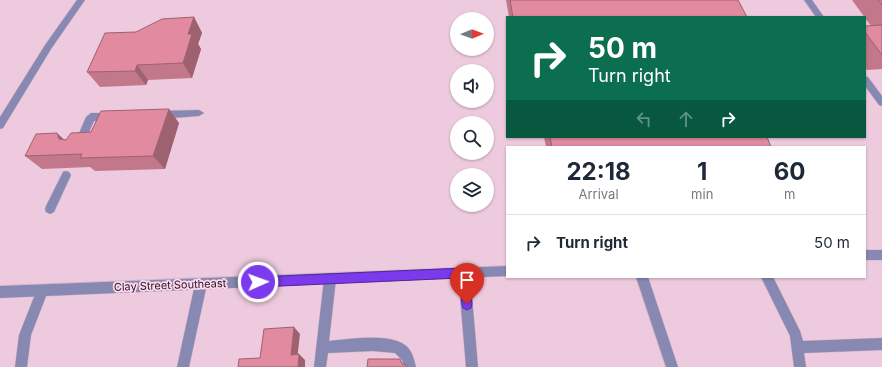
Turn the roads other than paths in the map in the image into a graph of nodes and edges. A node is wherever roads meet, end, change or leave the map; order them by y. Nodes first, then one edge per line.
1 (81, 0) edge
2 (808, 0) edge
3 (819, 16) edge
4 (866, 80) edge
5 (882, 103) edge
6 (199, 113) dead end
7 (153, 115) edge
8 (122, 116) edge
9 (0, 125) edge
10 (78, 149) edge
11 (66, 175) dead end
12 (50, 209) dead end
13 (882, 254) edge
14 (866, 255) edge
15 (506, 271) edge
16 (464, 273) junction
17 (642, 278) edge
18 (768, 278) edge
19 (330, 279) junction
20 (201, 284) junction
21 (42, 291) junction
22 (0, 292) edge
23 (882, 344) edge
24 (323, 347) junction
25 (798, 347) junction
26 (21, 367) edge
27 (183, 367) edge
28 (320, 367) edge
29 (410, 367) edge
30 (472, 367) edge
31 (672, 367) edge
32 (800, 367) edge

1 - 9 street
2 - 3 street
4 - 5 street
6 - 7 street
8 - 10 street
11 - 12 street
13 - 14 street
15 - 16 street, Clay Street Southeast
16 - 19 street, Clay Street Southeast
16 - 30 street
17 - 31 street
18 - 25 street
19 - 20 street, Clay Street Southeast
19 - 24 street
20 - 21 street, Clay Street Southeast
20 - 27 street
21 - 22 street, Clay Street Southeast
21 - 26 street
23 - 25 street
24 - 28 street
24 - 29 street
25 - 32 street

